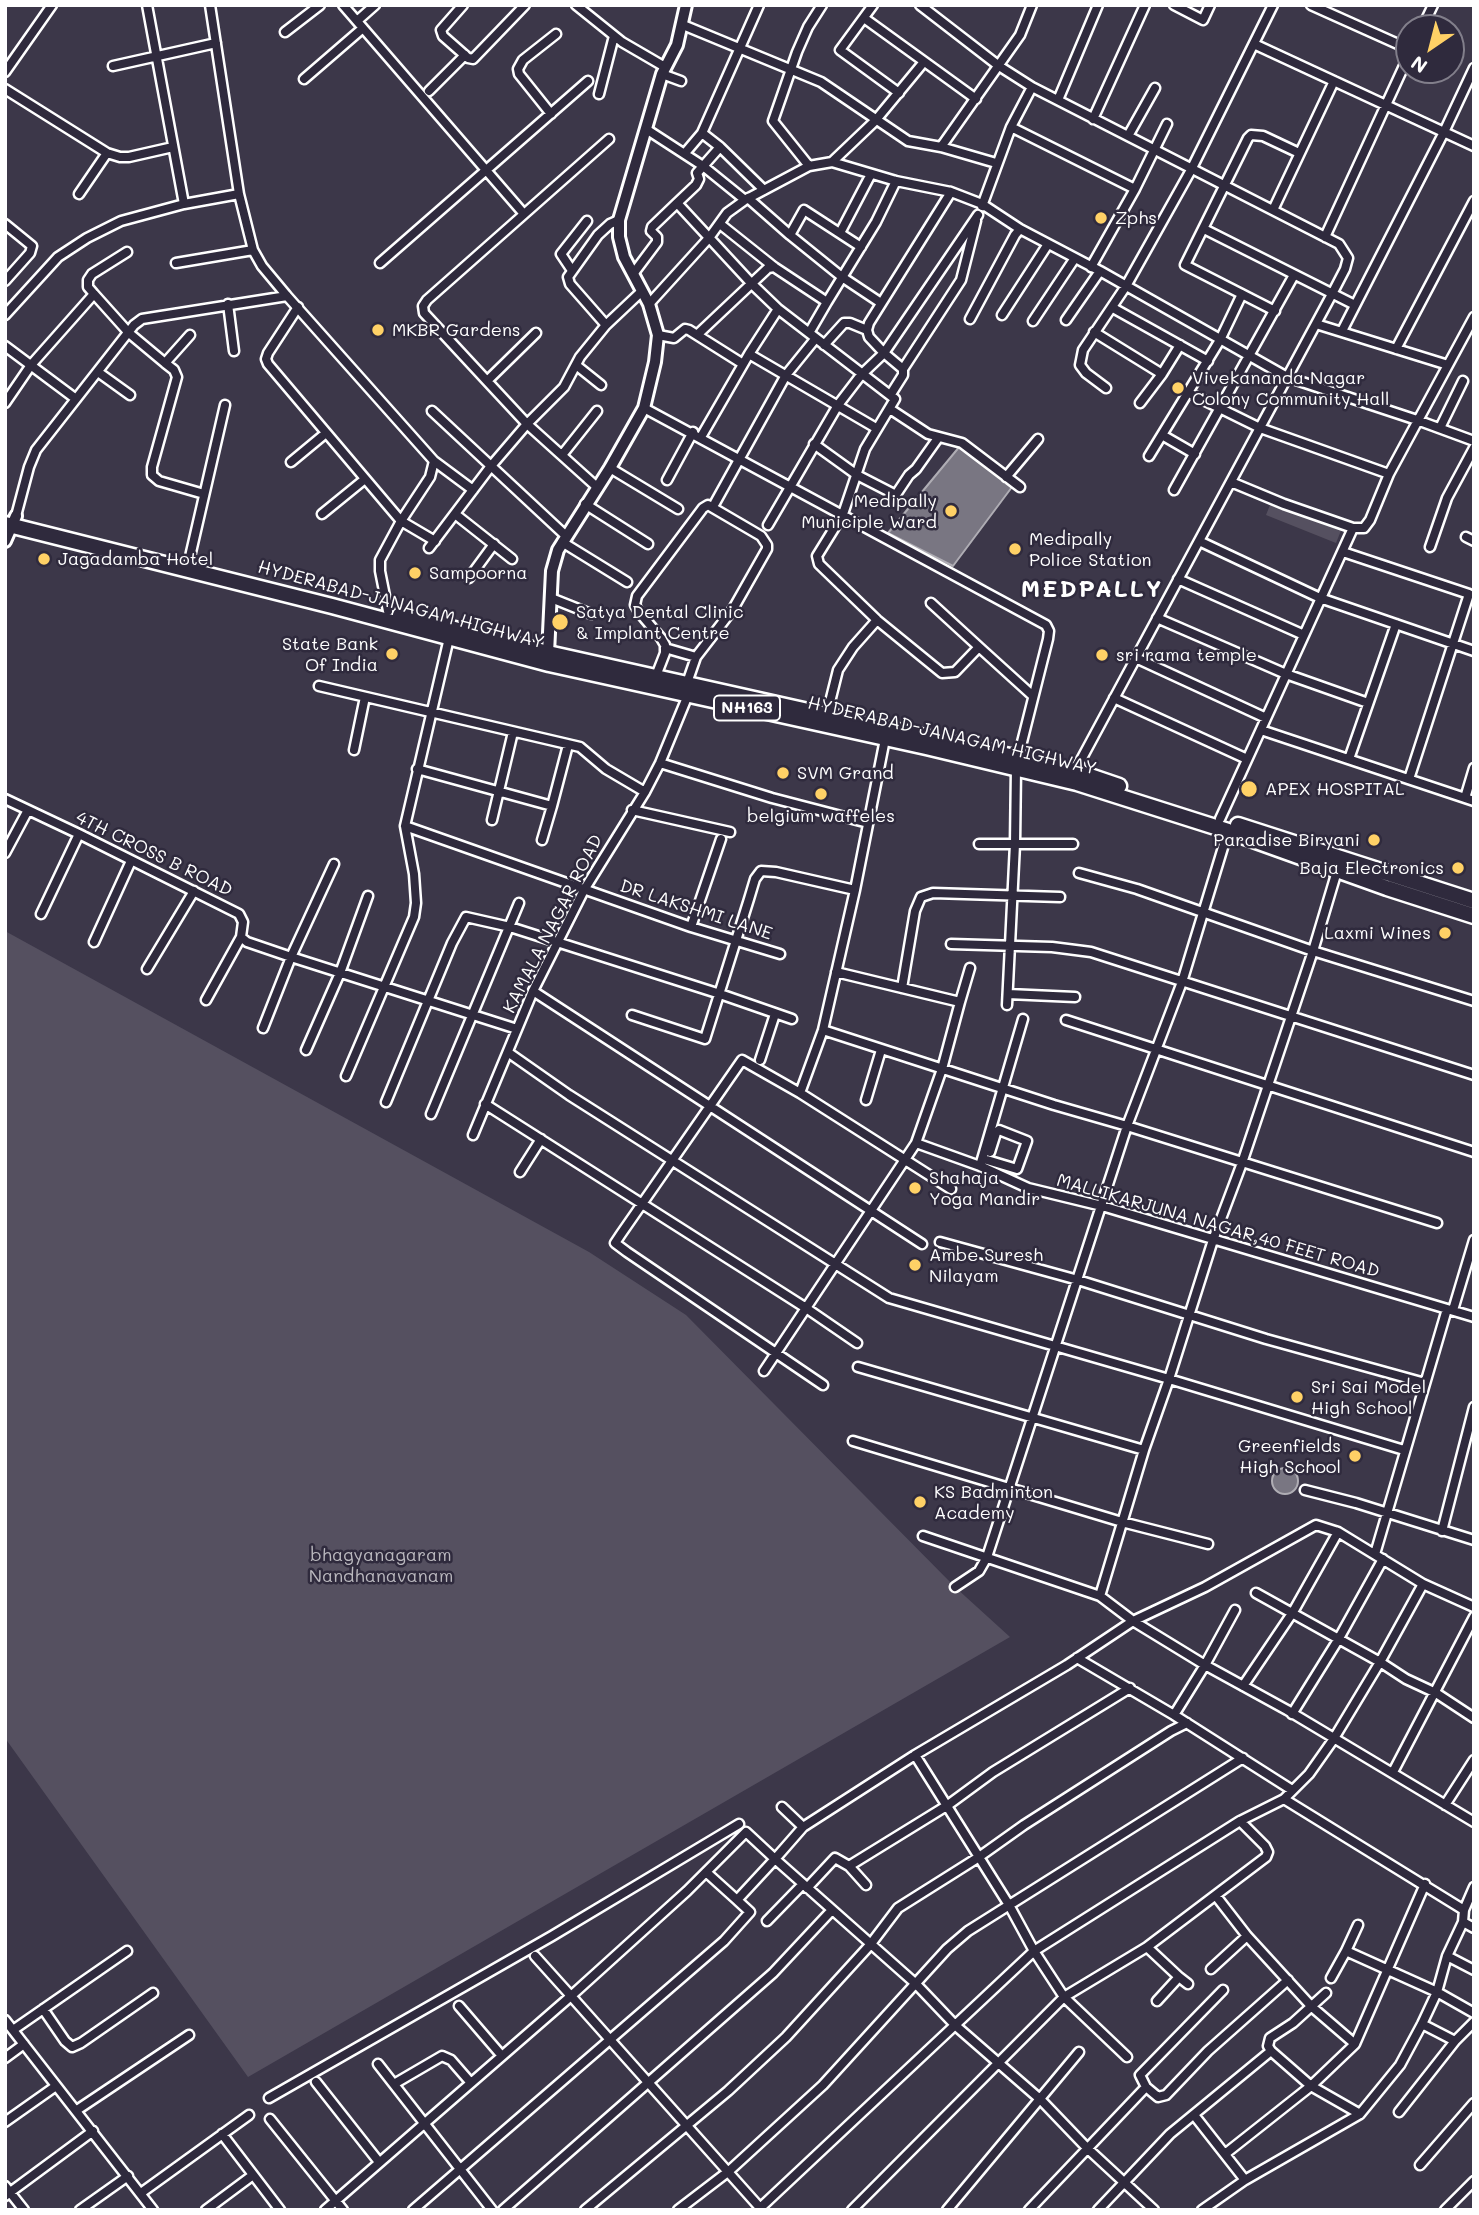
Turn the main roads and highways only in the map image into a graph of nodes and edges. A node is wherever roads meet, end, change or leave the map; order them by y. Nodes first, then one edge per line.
1 (10, 520) edge
2 (166, 559) junction
3 (687, 689) junction
4 (928, 742) junction
5 (1017, 763) junction
6 (1224, 825) junction
7 (1389, 882) junction
8 (1474, 901) edge
9 (1474, 916) edge

1 - 2 highway, HYDERABAD-JANAGAM HIGHWAY / NH163
2 - 3 highway, HYDERABAD-JANAGAM HIGHWAY / NH163
2 - 3 highway, HYDERABAD-JANAGAM HIGHWAY / NH163
3 - 4 highway, HYDERABAD-JANAGAM HIGHWAY / NH163
3 - 4 highway, HYDERABAD-JANAGAM HIGHWAY / NH163
4 - 5 highway, HYDERABAD-JANAGAM HIGHWAY / NH163
5 - 6 highway, HYDERABAD-JANAGAM HIGHWAY / NH163
5 - 6 highway, HYDERABAD-JANAGAM HIGHWAY / NH163
6 - 7 highway, HYDERABAD-JANAGAM HIGHWAY / NH163
6 - 7 highway, HYDERABAD-JANAGAM HIGHWAY / NH163
7 - 8 highway, HYDERABAD-JANAGAM HIGHWAY / NH163
7 - 9 highway, HYDERABAD-JANAGAM HIGHWAY / NH163

